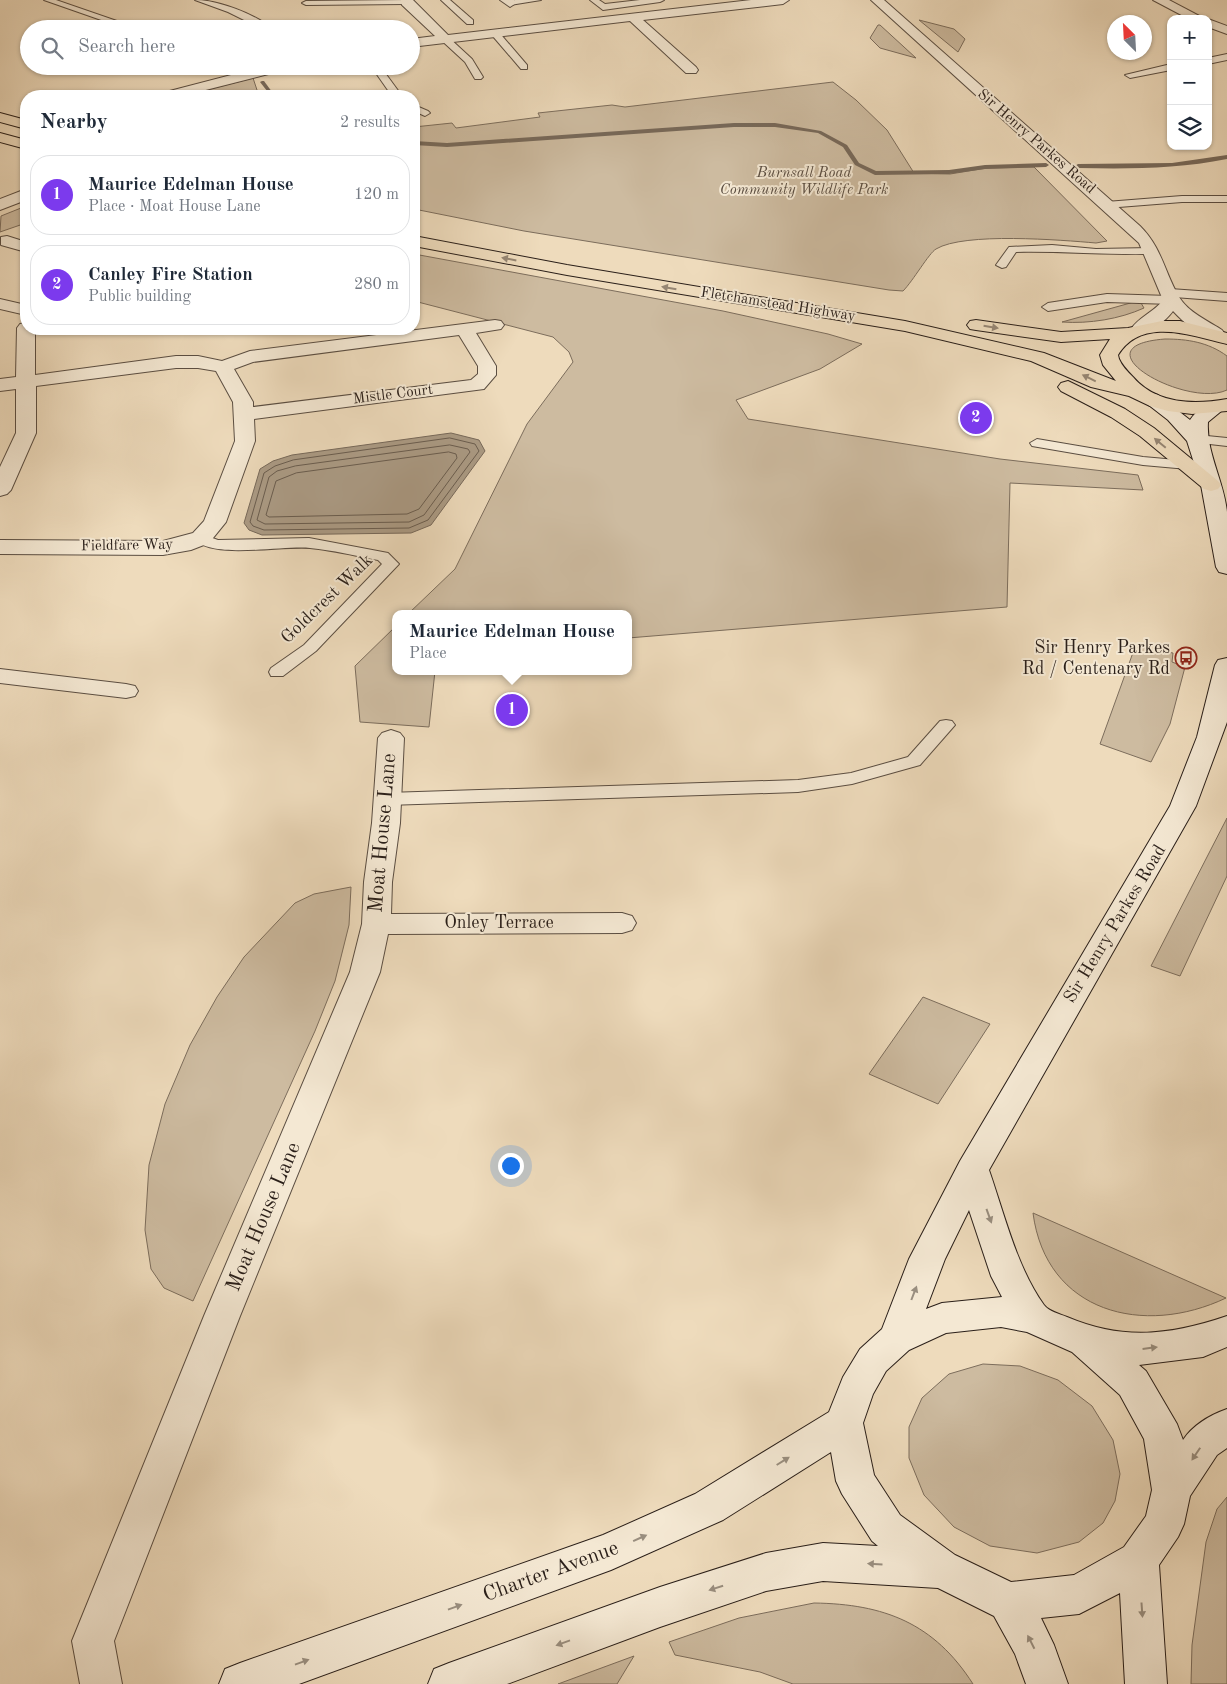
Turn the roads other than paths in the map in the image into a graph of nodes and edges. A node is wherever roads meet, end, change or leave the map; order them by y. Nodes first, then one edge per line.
1 (48, 0) edge
2 (198, 0) edge
3 (445, 0) edge
4 (537, 0) edge
5 (594, 0) edge
6 (660, 0) edge
7 (783, 0) edge
8 (877, 0) edge
9 (1159, 0) edge
10 (406, 1) edge
11 (508, 1) edge
12 (306, 3) dead end
13 (1191, 15) edge
14 (632, 17) junction
15 (109, 20) edge
16 (251, 20) edge
17 (470, 22) dead end
18 (1212, 24) edge
19 (1227, 30) edge
20 (494, 32) junction
21 (443, 37) junction
22 (420, 41) edge
23 (1227, 57) edge
24 (1212, 60) edge
25 (524, 67) dead end
26 (1167, 68) edge
27 (691, 70) dead end
28 (234, 75) edge
29 (382, 75) edge
30 (1130, 75) dead end
31 (478, 77) dead end
32 (186, 90) edge
33 (393, 90) edge
34 (420, 111) edge
35 (425, 113) dead end
36 (0, 117) edge
37 (20, 122) edge
38 (0, 137) edge
39 (20, 143) edge
40 (20, 197) edge
41 (1227, 199) edge
42 (0, 205) edge
43 (1106, 205) junction
44 (443, 230) dead end
45 (7, 240) dead end
46 (420, 242) edge
47 (20, 245) edge
48 (1152, 251) junction
49 (1002, 265) dead end
50 (1171, 297) junction
51 (1227, 297) edge
52 (0, 304) edge
53 (786, 306) junction
54 (1048, 307) dead end
55 (20, 309) edge
56 (495, 325) dead end
57 (465, 330) junction
58 (1133, 331) junction
59 (26, 335) edge
60 (313, 335) edge
61 (1221, 336) edge
62 (289, 352) junction
63 (224, 367) junction
64 (27, 382) junction
65 (0, 385) edge
66 (1143, 395) junction
67 (1221, 406) edge
68 (244, 414) junction
69 (1197, 438) junction
70 (1227, 442) edge
71 (1037, 443) dead end
72 (1201, 472) junction
73 (0, 490) edge
74 (201, 538) junction
75 (0, 547) edge
76 (1227, 567) edge
77 (1227, 665) edge
78 (277, 672) dead end
79 (0, 676) edge
80 (126, 691) dead end
81 (1222, 720) edge
82 (946, 725) dead end
83 (391, 738) dead end
84 (387, 798) junction
85 (622, 922) dead end
86 (376, 924) junction
87 (972, 1170) junction
88 (1032, 1318) junction
89 (1227, 1331) edge
90 (896, 1339) junction
91 (1085, 1340) junction
92 (844, 1423) junction
93 (1227, 1426) edge
94 (1172, 1490) junction
95 (1138, 1561) junction
96 (941, 1570) junction
97 (1009, 1602) junction
98 (101, 1684) edge
99 (240, 1684) edge
100 (449, 1684) edge
101 (1048, 1684) edge
102 (1146, 1684) edge

1 - 15 lane
2 - 16 lane
3 - 17 lane
4 - 11 lane
5 - 6 lane
7 - 14 street
8 - 43 street, Sir Henry Parkes Road
9 - 13 street
10 - 12 lane
10 - 21 street
14 - 20 street
14 - 27 street
18 - 19 street
20 - 21 street
20 - 25 lane
21 - 22 street
21 - 31 lane
23 - 24 lane
26 - 30 lane
28 - 32 street
29 - 33 lane
34 - 35 lane
36 - 37 highway
38 - 39 highway
40 - 42 street
41 - 43 lane
43 - 48 street, Sir Henry Parkes Road
44 -> 58 highway, Fletchamstead Highway
45 - 47 street
53 -> 46 highway, Fletchamstead Highway
48 - 49 lane
48 - 50 street, Sir Henry Parkes Road
50 - 51 lane
50 - 54 lane
50 - 58 street
50 - 61 street, Sir Henry Parkes Road
52 - 55 street
66 -> 53 highway, Fletchamstead Highway
72 -> 53 highway
56 - 57 street
57 - 62 street
57 - 68 street, Mistle Court
58 - 61 highway, Fletchamstead Highway
58 - 66 highway
59 - 64 street
60 - 62 street
62 - 63 street
63 - 64 street
63 - 68 street
64 - 65 street
64 - 73 street
66 - 67 highway, Fletchamstead Highway
66 - 69 street
67 - 69 street
68 - 74 street
69 - 70 lane
69 - 72 street
71 - 72 lane
72 - 76 street
74 - 75 street, Fieldfare Way
74 - 78 lane, Goldcrest Walk
77 - 81 street, Sir Henry Parkes Road
79 - 80 street
81 - 87 street, Sir Henry Parkes Road
82 - 84 lane
83 - 84 street, Moat House Lane
84 - 86 street, Moat House Lane
85 - 86 street, Onley Terrace
86 - 98 street, Moat House Lane
87 -> 88 street
90 -> 87 street, Sir Henry Parkes Road
88 - 90 street
88 - 91 street
91 -> 89 street
90 - 92 street
91 - 94 street
92 - 96 street
99 -> 92 street, Charter Avenue
93 -> 94 street
94 - 95 street
95 - 97 street
95 -> 102 street
96 - 97 street
96 -> 100 street
101 -> 97 street

